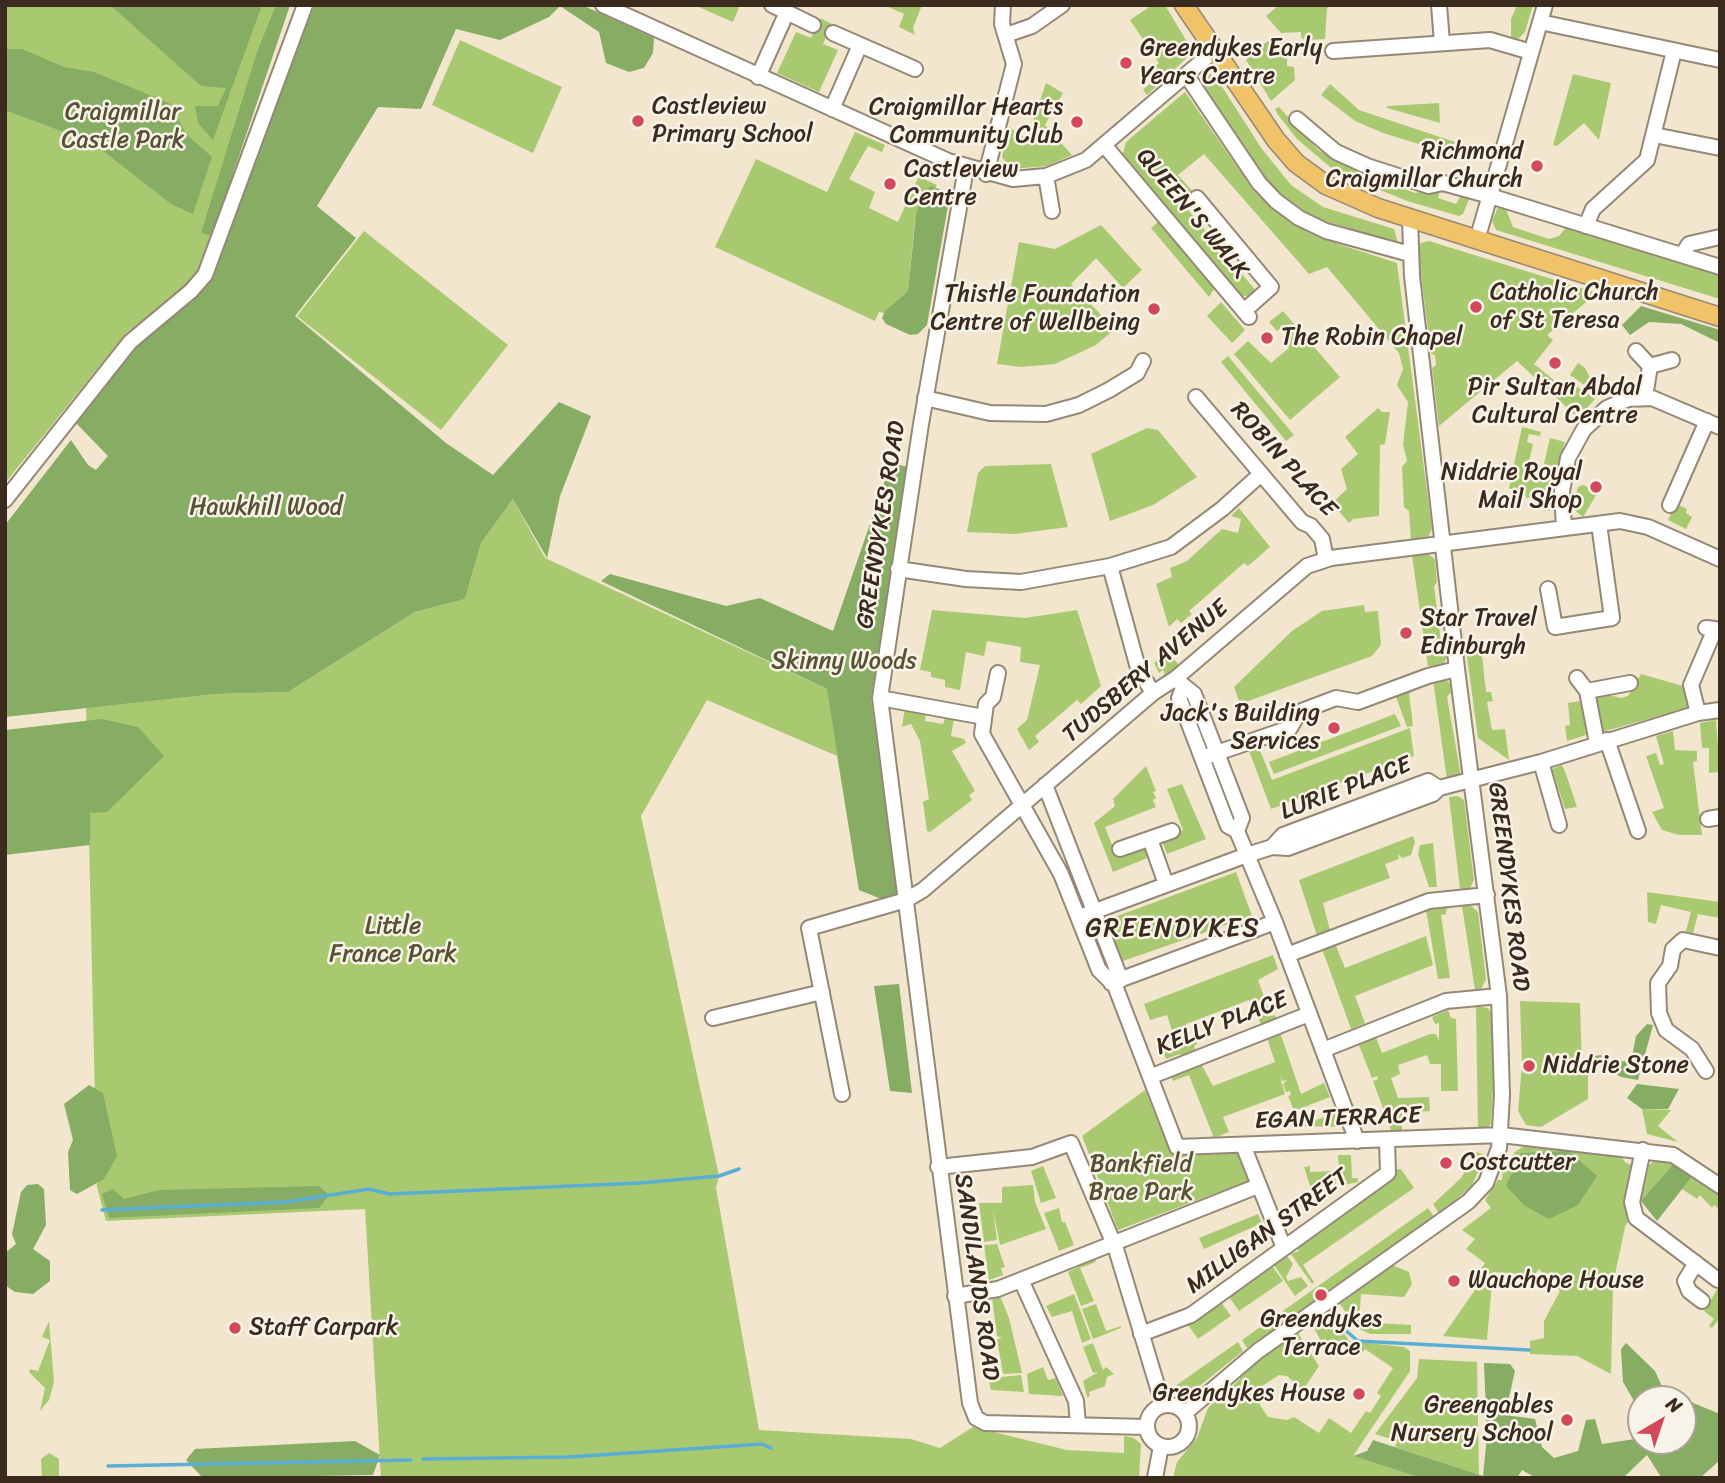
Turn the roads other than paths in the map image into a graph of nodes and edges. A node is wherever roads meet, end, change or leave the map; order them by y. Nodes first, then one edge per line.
1 (306, 5) edge
2 (603, 5) edge
3 (772, 5) edge
4 (1003, 5) edge
5 (1062, 5) edge
6 (1184, 5) edge
7 (1439, 5) edge
8 (1545, 5) edge
9 (787, 12) junction
10 (1539, 22) junction
11 (813, 25) dead end
12 (833, 33) dead end
13 (1006, 35) junction
14 (1442, 43) junction
15 (860, 45) junction
16 (1215, 50) junction
17 (1333, 51) dead end
18 (1674, 51) junction
19 (1531, 52) junction
20 (1720, 60) edge
21 (915, 69) dead end
22 (1187, 76) junction
23 (758, 77) junction
24 (831, 109) junction
25 (1297, 120) dead end
26 (1654, 135) junction
27 (1105, 146) junction
28 (1720, 148) edge
29 (966, 168) junction
30 (986, 174) junction
31 (1046, 176) junction
32 (1490, 196) junction
33 (1197, 198) dead end
34 (1052, 211) dead end
35 (1410, 219) junction
36 (1586, 226) junction
37 (1720, 237) edge
38 (1477, 240) junction
39 (1410, 254) junction
40 (1682, 255) junction
41 (1720, 267) edge
42 (1720, 317) edge
43 (1636, 351) dead end
44 (1672, 360) dead end
45 (1143, 361) dead end
46 (1650, 366) junction
47 (1196, 397) dead end
48 (1645, 397) junction
49 (925, 398) junction
50 (1713, 424) edge
51 (1261, 474) junction
52 (5, 500) edge
53 (1670, 505) dead end
54 (1599, 524) junction
55 (1564, 528) junction
56 (1444, 542) junction
57 (1326, 559) junction
58 (1720, 559) edge
59 (1110, 566) junction
60 (898, 569) junction
61 (1548, 589) dead end
62 (1706, 628) dead end
63 (1457, 669) junction
64 (998, 673) dead end
65 (1577, 678) dead end
66 (1179, 683) junction
67 (1630, 683) dead end
68 (1587, 691) junction
69 (1153, 693) junction
70 (880, 698) junction
71 (1720, 710) edge
72 (1698, 713) junction
73 (984, 716) junction
74 (1602, 741) junction
75 (1217, 753) junction
76 (1202, 758) junction
77 (1541, 762) junction
78 (1472, 781) junction
79 (1045, 785) junction
80 (1023, 804) junction
81 (1559, 825) dead end
82 (1172, 831) dead end
83 (1237, 831) junction
84 (1639, 831) dead end
85 (1150, 839) junction
86 (1120, 849) dead end
87 (1247, 855) junction
88 (1166, 884) junction
89 (1487, 895) junction
90 (906, 900) junction
91 (1093, 911) junction
92 (1079, 917) junction
93 (1275, 922) junction
94 (1720, 948) edge
95 (1287, 955) junction
96 (1112, 982) junction
97 (822, 992) junction
98 (1499, 996) junction
99 (1309, 1014) junction
100 (713, 1018) dead end
101 (1323, 1050) junction
102 (1706, 1071) dead end
103 (1152, 1076) junction
104 (842, 1094) dead end
105 (1501, 1135) junction
106 (1387, 1140) junction
107 (935, 1141) joint
108 (1357, 1141) junction
109 (1242, 1145) junction
110 (1643, 1150) junction
111 (938, 1167) junction
112 (1720, 1185) edge
113 (1258, 1186) junction
114 (1111, 1243) junction
115 (1284, 1248) junction
116 (1696, 1263) junction
117 (1021, 1280) junction
118 (1718, 1280) edge
119 (955, 1296) junction
120 (1702, 1301) dead end
121 (1142, 1334) junction
122 (1163, 1405) junction
123 (1185, 1413) junction
124 (1078, 1425) junction
125 (1147, 1427) junction
126 (1161, 1446) junction
127 (1155, 1478) edge

1 - 52 street
2 - 23 street
3 - 9 street
4 - 13 street
5 - 13 street
6 - 16 main road
7 - 14 street
8 - 10 street
9 - 11 street
9 - 23 street
10 - 18 street
10 - 19 street
12 - 15 street
13 - 30 street
14 - 17 street
14 - 19 street
15 - 21 street
15 - 24 street
16 - 22 street
16 - 35 main road
18 - 20 street
18 - 26 street
19 - 32 street
22 - 27 street
22 - 39 street
23 - 24 street
24 - 29 street
25 - 32 street
26 - 28 street
26 - 36 street
27 - 31 street
27 - 33 street, QUEEN'S WALK
29 - 30 street
29 - 49 street, GREENDYKES ROAD
30 - 31 street
31 - 34 street
32 - 36 street
32 - 38 street
35 - 38 main road
35 - 39 street, GREENDYKES ROAD
36 - 40 street
37 - 40 street
38 - 42 main road
39 - 56 street, GREENDYKES ROAD
40 - 41 street
43 - 46 street
44 - 46 street
45 - 49 street
46 - 48 street
47 - 51 street, ROBIN PLACE
48 - 50 street
48 - 55 street
49 - 60 street, GREENDYKES ROAD
50 - 53 street
51 - 57 street, ROBIN PLACE
51 - 59 street
54 - 55 street, TUDSBERY AVENUE
54 - 58 street, TUDSBERY AVENUE
54 - 61 street
55 - 56 street, TUDSBERY AVENUE
56 - 57 street, TUDSBERY AVENUE
56 - 63 street, GREENDYKES ROAD
57 - 66 street, TUDSBERY AVENUE
59 - 60 street
59 - 69 street
60 - 70 street, GREENDYKES ROAD
62 - 72 street
63 - 75 street
63 - 78 street, GREENDYKES ROAD
64 - 73 street
65 - 68 street
66 - 69 street, TUDSBERY AVENUE
66 - 75 street
66 - 76 street
67 - 68 street
68 - 74 street
69 - 79 street, TUDSBERY AVENUE
70 - 73 street
70 - 90 street, GREENDYKES ROAD
71 - 72 street, LURIE PLACE
72 - 74 street, LURIE PLACE
73 - 80 street
74 - 77 street, LURIE PLACE
74 - 84 street
75 - 76 street
75 - 83 street
76 - 83 street
77 - 78 street, LURIE PLACE
77 - 81 street
78 - 87 street, LURIE PLACE
78 - 89 street, GREENDYKES ROAD
79 - 80 street, TUDSBERY AVENUE
79 - 91 street
80 - 90 street, TUDSBERY AVENUE
80 - 92 street
82 - 85 street
83 - 87 street
85 - 86 street
85 - 88 street
87 - 88 street, LURIE PLACE
87 - 93 street
88 - 91 street, LURIE PLACE
89 - 95 street
89 - 98 street, GREENDYKES ROAD
90 - 97 street, TUDSBERY AVENUE
90 - 107 street, GREENDYKES ROAD
91 - 92 street, LURIE PLACE
91 - 96 street
92 - 96 street
93 - 95 street
93 - 96 street
94 - 102 street
95 - 99 street
96 - 103 street
97 - 100 street
97 - 104 street
98 - 101 street
98 - 105 street, GREENDYKES ROAD
99 - 101 street
99 - 103 street, KELLY PLACE
101 - 108 street
103 - 109 street, EGAN TERRACE
105 - 106 street, EGAN TERRACE
105 - 110 street, EGAN TERRACE
105 - 123 street, GREENDYKES ROAD
106 - 108 street, EGAN TERRACE
106 - 115 street, MILLIGAN STREET
107 - 111 street, SANDILANDS ROAD
108 - 109 street, EGAN TERRACE
109 - 113 street
110 - 112 street, EGAN TERRACE
110 - 116 street
111 - 114 street
111 - 119 street, SANDILANDS ROAD
113 - 114 street
113 - 115 street
114 - 117 street
114 - 121 street
115 - 121 street, MILLIGAN STREET
116 - 118 street
116 - 120 street
117 - 119 street
117 - 124 street
119 - 124 street, SANDILANDS ROAD
121 - 122 street
122 - 123 street
122 - 125 street
123 - 126 street
124 - 125 street
125 - 126 street
126 - 127 street

